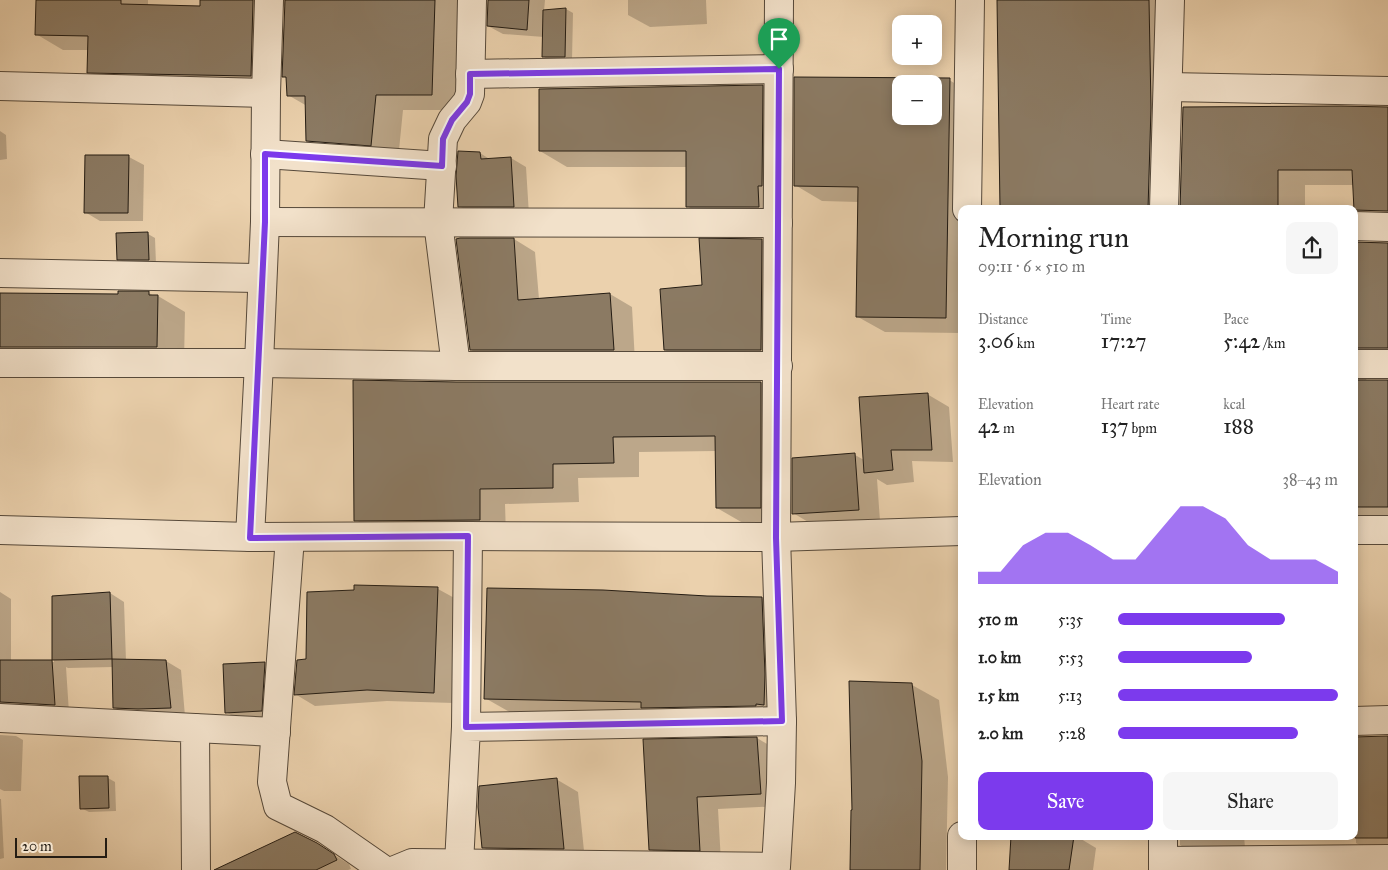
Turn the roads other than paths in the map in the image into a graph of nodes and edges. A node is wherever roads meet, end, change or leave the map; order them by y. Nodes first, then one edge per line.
1 (269, 0) edge
2 (472, 0) edge
3 (779, 0) edge
4 (970, 0) edge
5 (1170, 0) edge
6 (779, 69) junction
7 (470, 74) junction
8 (0, 86) edge
9 (1168, 87) junction
10 (1388, 91) edge
11 (266, 93) junction
12 (265, 154) junction
13 (442, 166) junction
14 (967, 205) edge
15 (1164, 205) edge
16 (265, 222) junction
17 (438, 222) junction
18 (778, 223) junction
19 (1358, 226) edge
20 (1388, 227) edge
21 (0, 273) edge
22 (262, 278) junction
23 (0, 363) edge
24 (259, 363) junction
25 (1358, 364) edge
26 (1388, 364) edge
27 (456, 366) junction
28 (778, 366) junction
29 (0, 530) edge
30 (1358, 530) edge
31 (1388, 530) edge
32 (958, 531) edge
33 (468, 536) junction
34 (290, 537) junction
35 (250, 538) junction
36 (776, 538) junction
37 (0, 718) edge
38 (1388, 720) edge
39 (782, 721) junction
40 (1358, 721) edge
41 (466, 727) junction
42 (195, 728) junction
43 (276, 732) junction
44 (962, 840) edge
45 (1163, 856) edge
46 (1388, 859) edge
47 (459, 864) junction
48 (776, 868) edge
49 (196, 870) edge
50 (384, 870) edge
51 (395, 870) edge
52 (962, 870) edge

1 - 11 street
2 - 7 street
3 - 6 street
4 - 14 street
5 - 9 street
6 - 7 street
6 - 18 street
7 - 13 street
8 - 11 street
9 - 10 street
9 - 15 street
11 - 12 street
12 - 13 street
12 - 16 street
13 - 17 street
16 - 17 street
16 - 22 street
17 - 18 street
17 - 27 street
18 - 28 street
19 - 20 street
21 - 22 street
22 - 24 street
23 - 24 street
24 - 27 street
24 - 35 street
25 - 26 street
27 - 28 street
28 - 36 street
29 - 35 street
30 - 31 street
32 - 36 street
33 - 34 street
33 - 36 street
33 - 41 street
34 - 35 street
34 - 43 street
36 - 39 street
37 - 42 street
38 - 40 street
39 - 41 street
39 - 48 street
41 - 47 street
42 - 43 street
42 - 49 street
43 - 50 street
44 - 52 street
45 - 46 street
47 - 48 street
47 - 51 street

